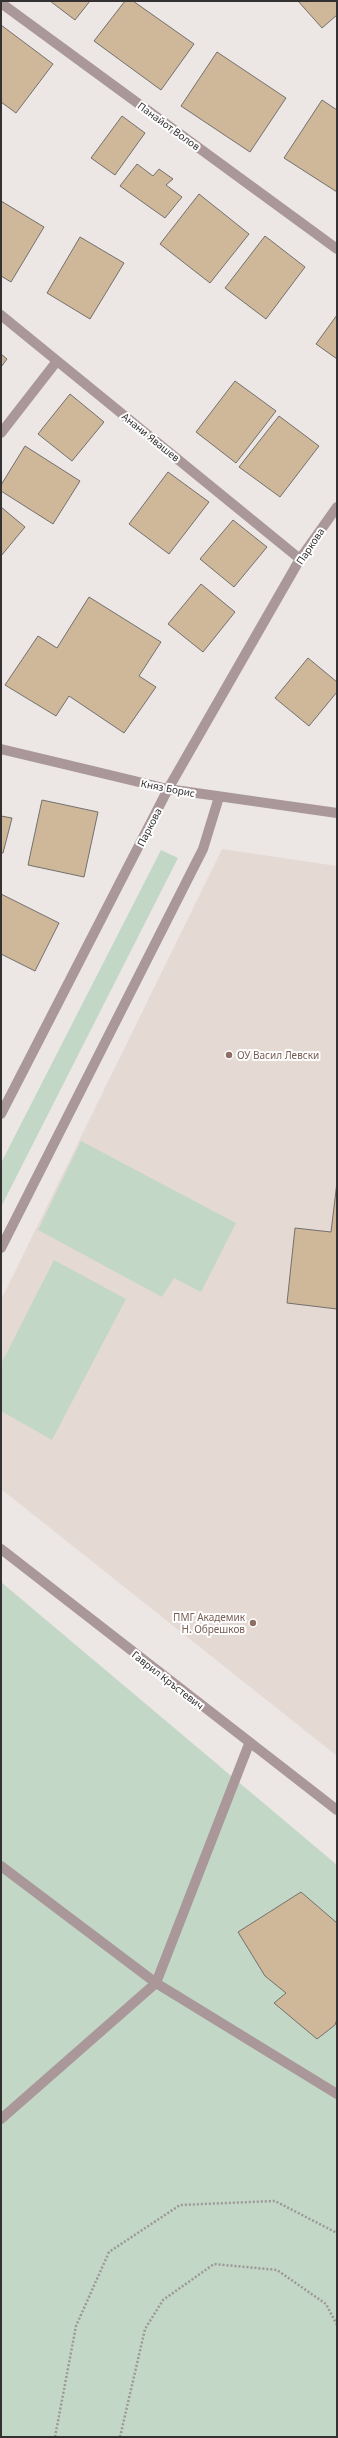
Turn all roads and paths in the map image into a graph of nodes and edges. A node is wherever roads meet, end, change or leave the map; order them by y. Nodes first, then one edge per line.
1 (1, 3) edge
2 (337, 250) edge
3 (1, 315) edge
4 (57, 360) junction
5 (1, 433) edge
6 (337, 507) edge
7 (300, 559) junction
8 (1, 749) edge
9 (168, 789) junction
10 (219, 797) junction
11 (337, 813) edge
12 (1, 1114) edge
13 (1, 1248) edge
14 (1, 1549) edge
15 (249, 1744) junction
16 (337, 1810) edge
17 (1, 1866) edge
18 (156, 1983) junction
19 (337, 2094) edge
20 (1, 2119) edge
21 (337, 2233) edge
22 (337, 2325) edge
23 (55, 2437) edge
24 (120, 2437) edge

1 - 2 street, Панайот Волов
3 - 4 street, Анани Явашев
4 - 5 street
4 - 7 street, Анани Явашев
6 - 7 street, Паркова
7 - 9 street, Паркова
8 - 9 street, Княз Борис
9 - 10 street, Княз Борис
9 - 12 street, Паркова
10 - 11 street, Княз Борис
10 - 13 street
14 - 15 street, Гаврил Кръстевич
15 - 16 street, Гаврил Кръстевич
15 - 18 street
17 - 18 street
18 - 19 street
18 - 20 street
21 - 23 path
22 - 24 path

